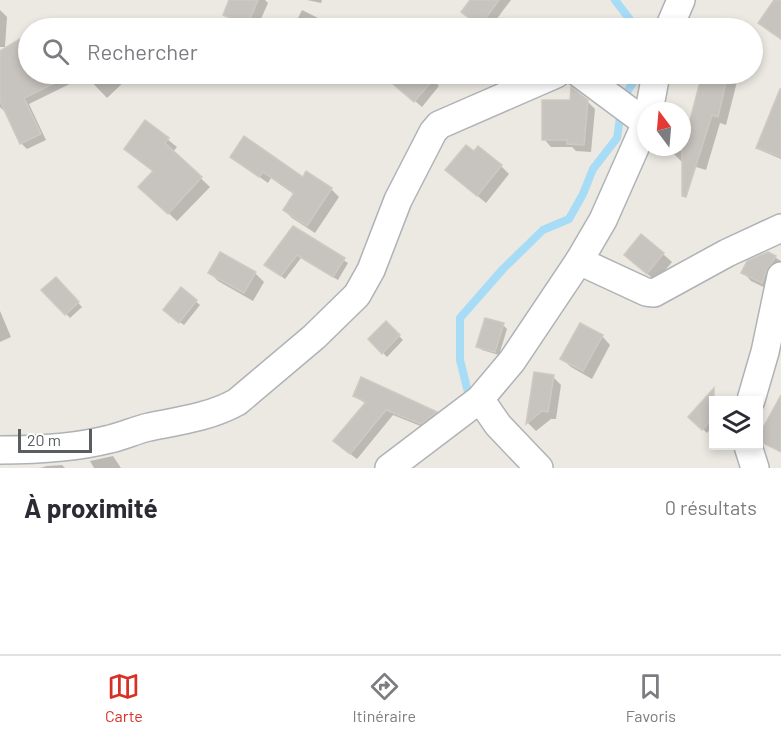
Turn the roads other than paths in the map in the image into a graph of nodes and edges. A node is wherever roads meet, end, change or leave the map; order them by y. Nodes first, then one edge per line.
1 (681, 0) edge
2 (673, 18) edge
3 (533, 84) edge
4 (593, 84) edge
5 (654, 84) edge
6 (650, 102) edge
7 (637, 116) edge
8 (637, 143) edge
9 (781, 228) edge
10 (579, 261) junction
11 (781, 276) edge
12 (752, 396) edge
13 (480, 399) junction
14 (0, 450) edge
15 (749, 450) edge
16 (389, 468) edge
17 (539, 468) edge
18 (755, 468) edge

1 - 2 street
3 - 14 street
4 - 7 street
5 - 6 street
8 - 10 street
9 - 10 street
10 - 13 street
11 - 12 street
13 - 16 street
13 - 17 street
15 - 18 street

